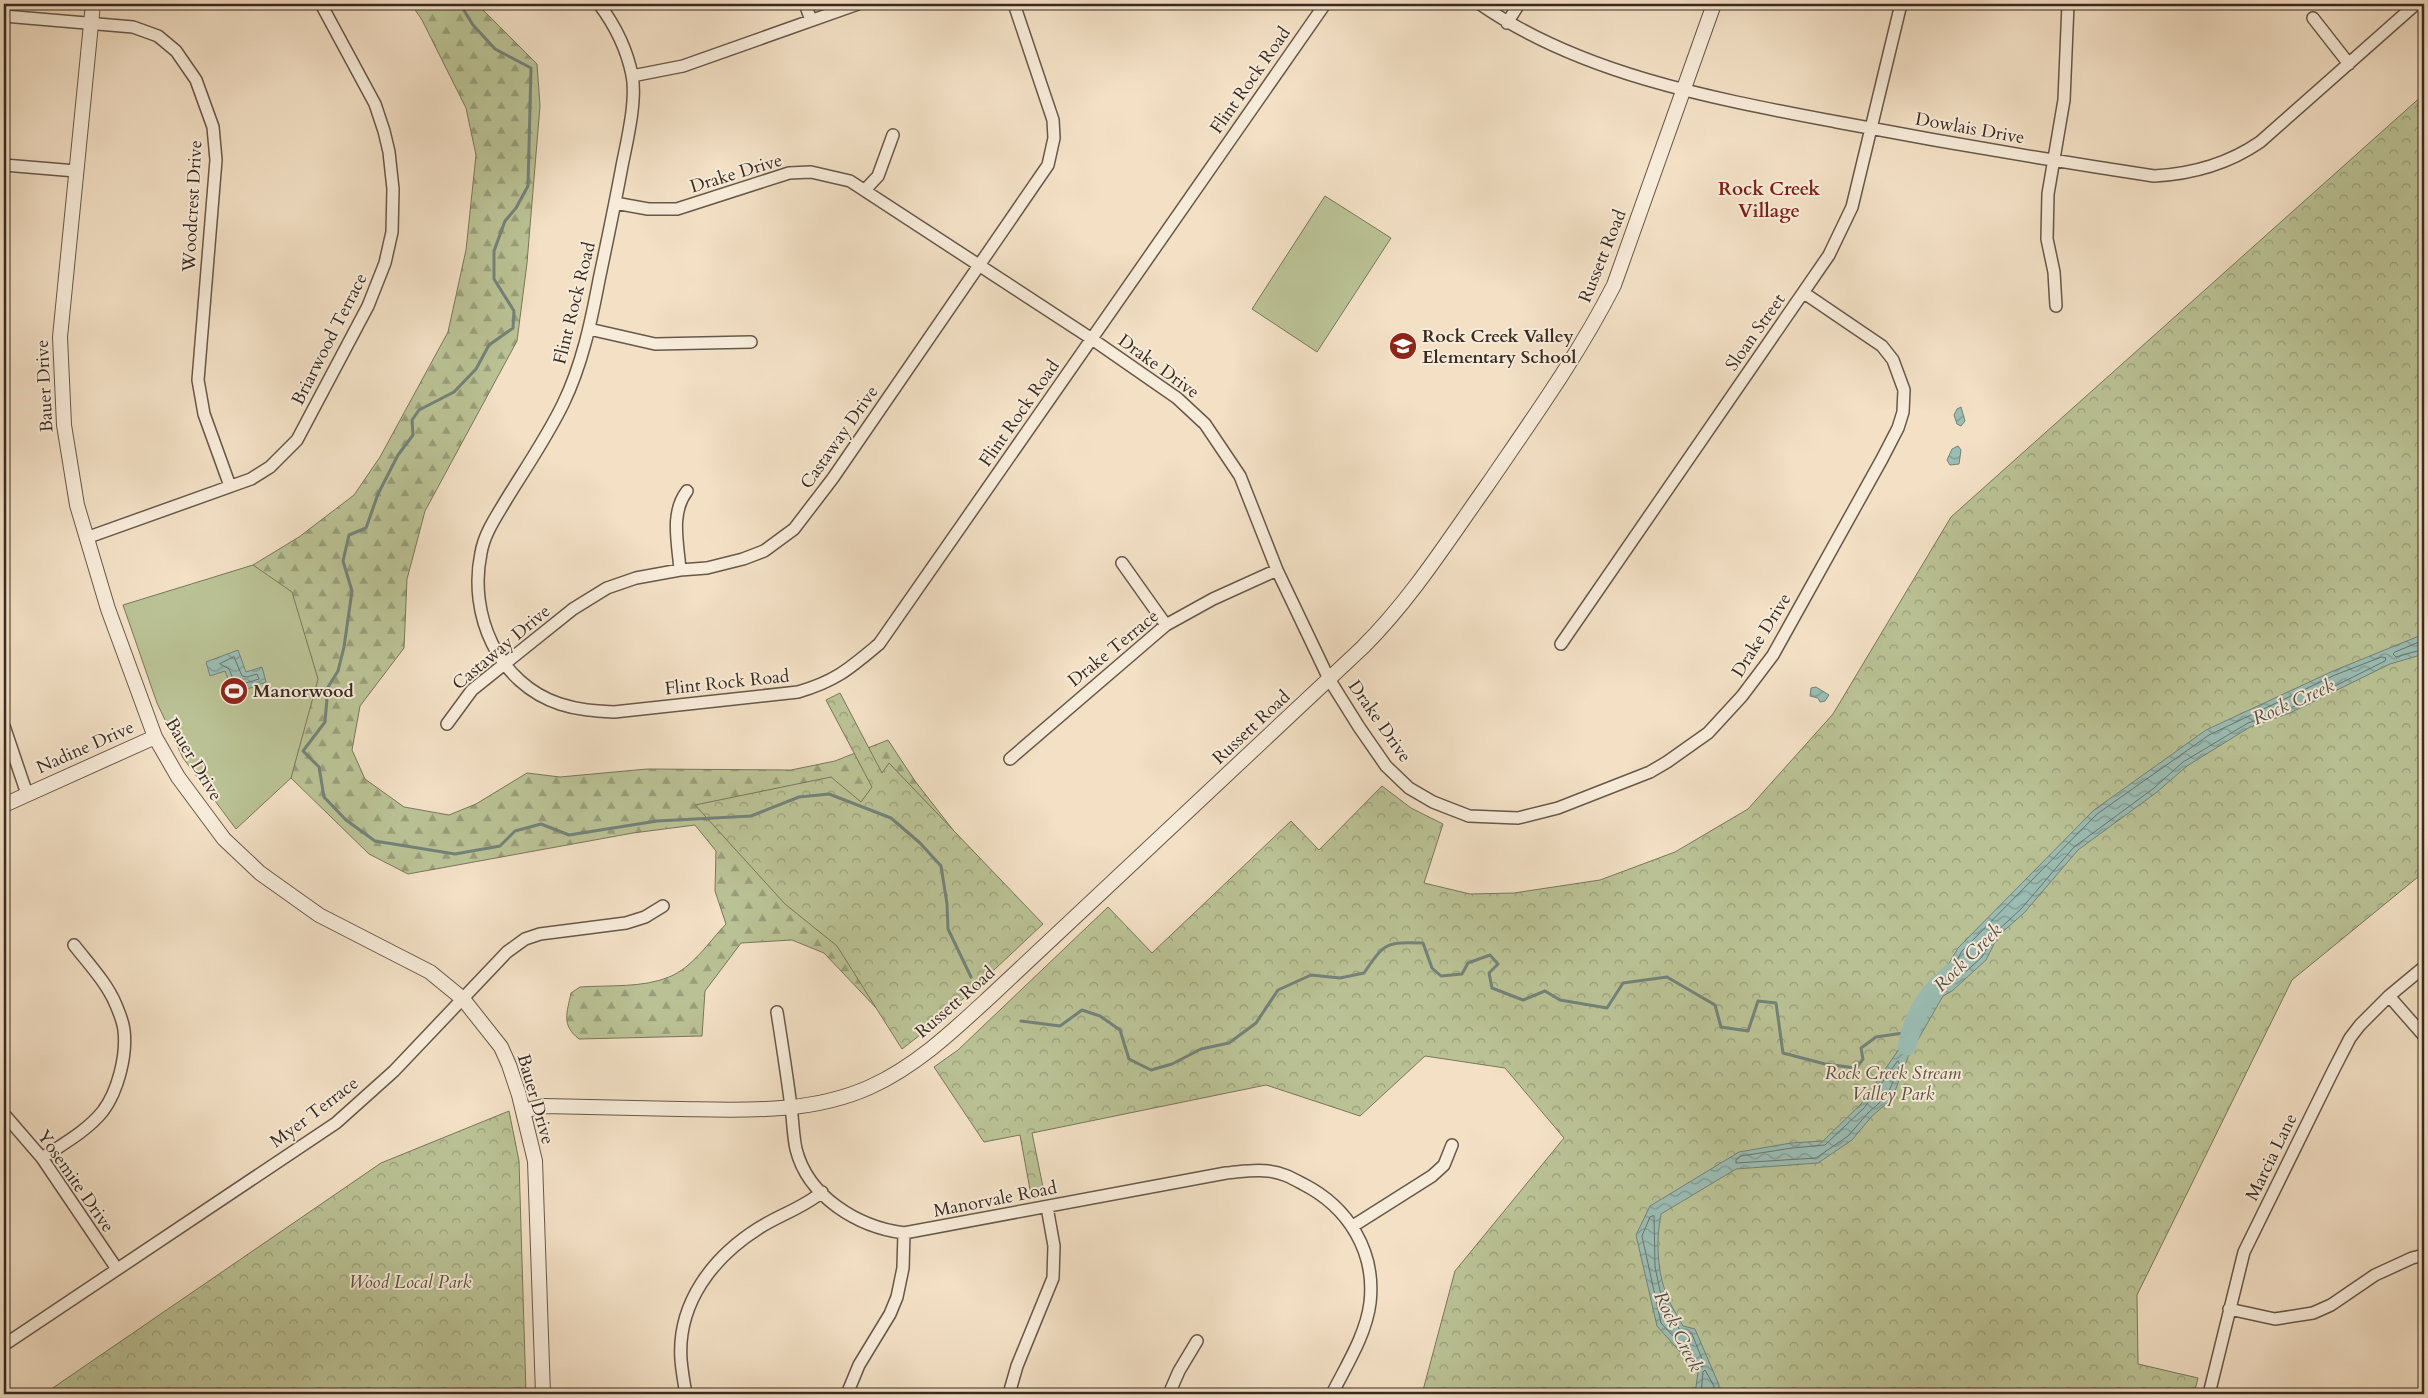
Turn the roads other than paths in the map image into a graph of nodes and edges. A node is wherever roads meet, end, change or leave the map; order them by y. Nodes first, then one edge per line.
1 (93, 4) edge
2 (321, 4) edge
3 (600, 4) edge
4 (805, 4) edge
5 (858, 4) edge
6 (1014, 4) edge
7 (1324, 4) edge
8 (1480, 4) edge
9 (1519, 4) edge
10 (1714, 4) edge
11 (1901, 4) edge
12 (2068, 4) edge
13 (2416, 4) edge
14 (4, 16) edge
15 (2313, 18) dead end
16 (811, 20) junction
17 (1507, 23) junction
18 (91, 24) junction
19 (2349, 64) junction
20 (632, 76) junction
21 (1683, 90) junction
22 (1872, 129) junction
23 (893, 135) dead end
24 (2053, 160) junction
25 (4, 165) edge
26 (76, 171) junction
27 (865, 190) junction
28 (615, 203) junction
29 (980, 266) junction
30 (1804, 293) junction
31 (2056, 306) dead end
32 (589, 329) junction
33 (1092, 339) junction
34 (751, 342) dead end
35 (230, 486) junction
36 (687, 490) dead end
37 (86, 538) junction
38 (1122, 563) dead end
39 (680, 570) junction
40 (1277, 570) junction
41 (1166, 625) junction
42 (1561, 644) dead end
43 (504, 664) junction
44 (1330, 679) junction
45 (447, 724) dead end
46 (4, 726) edge
47 (155, 737) junction
48 (1010, 759) dead end
49 (28, 794) junction
50 (4, 805) edge
51 (663, 906) dead end
52 (74, 945) dead end
53 (2424, 967) edge
54 (2389, 996) junction
55 (463, 999) junction
56 (777, 1012) dead end
57 (2424, 1036) edge
58 (792, 1108) junction
59 (523, 1110) junction
60 (4, 1114) edge
61 (1452, 1145) dead end
62 (42, 1158) junction
63 (822, 1192) junction
64 (1047, 1207) junction
65 (1353, 1226) junction
66 (904, 1232) junction
67 (2424, 1255) edge
68 (116, 1269) junction
69 (2229, 1310) junction
70 (1197, 1341) dead end
71 (4, 1344) edge
72 (543, 1394) edge
73 (686, 1394) edge
74 (847, 1394) edge
75 (1009, 1394) edge
76 (1169, 1394) edge
77 (1332, 1394) edge
78 (2209, 1394) edge

1 - 18 street, Bauer Drive
2 - 35 street, Briarwood Terrace
3 - 20 street, Flint Rock Road
4 - 16 street
5 - 16 street
6 - 29 street, Castaway Drive
7 - 33 street, Flint Rock Road
8 - 17 street, Dowlais Drive
9 - 17 street
10 - 21 street, Russett Road
11 - 22 street, Sloan Street
12 - 24 street
13 - 19 street, Dowlais Drive
14 - 18 street, Woodcrest Drive
15 - 19 street
16 - 20 street
17 - 21 street, Dowlais Drive
18 - 26 street, Bauer Drive
18 - 35 street, Woodcrest Drive
19 - 24 street, Dowlais Drive
20 - 28 street, Flint Rock Road
21 - 22 street, Dowlais Drive
21 - 44 street, Russett Road
22 - 24 street, Dowlais Drive
22 - 30 street, Sloan Street
23 - 27 street
24 - 31 street
25 - 26 street
26 - 37 street, Bauer Drive
27 - 28 street, Drake Drive
27 - 29 street, Drake Drive
28 - 32 street, Flint Rock Road
29 - 33 street, Drake Drive
29 - 39 street, Castaway Drive
30 - 42 street, Sloan Street
30 - 44 street, Drake Drive
32 - 34 street
32 - 43 street, Flint Rock Road
33 - 40 street, Drake Drive
33 - 43 street, Flint Rock Road
35 - 37 street, Briarwood Terrace
36 - 39 street
37 - 47 street, Bauer Drive
38 - 41 street
39 - 43 street, Castaway Drive
40 - 41 street, Drake Terrace
40 - 44 street, Drake Drive
41 - 48 street, Drake Terrace
43 - 45 street, Castaway Drive
44 - 58 street, Russett Road
46 - 49 street
47 - 49 street, Nadine Drive
47 - 55 street, Bauer Drive
49 - 50 street, Nadine Drive
51 - 55 street, Myer Terrace
52 - 62 street
53 - 54 street, Marcia Lane
54 - 57 street
54 - 69 street, Marcia Lane
55 - 59 street, Bauer Drive
55 - 68 street, Myer Terrace
56 - 58 street, Manorvale Road
58 - 59 street, Russett Road
58 - 63 street, Manorvale Road
59 - 72 street, Bauer Drive
60 - 62 street, Yosemite Drive
61 - 65 street
62 - 68 street, Yosemite Drive
63 - 66 street, Manorvale Road
63 - 73 street
64 - 65 street, Manorvale Road
64 - 66 street, Manorvale Road
64 - 75 street
65 - 77 street, Manorvale Road
66 - 74 street
67 - 69 street
68 - 71 street, Myer Terrace
69 - 78 street, Marcia Lane
70 - 76 street

